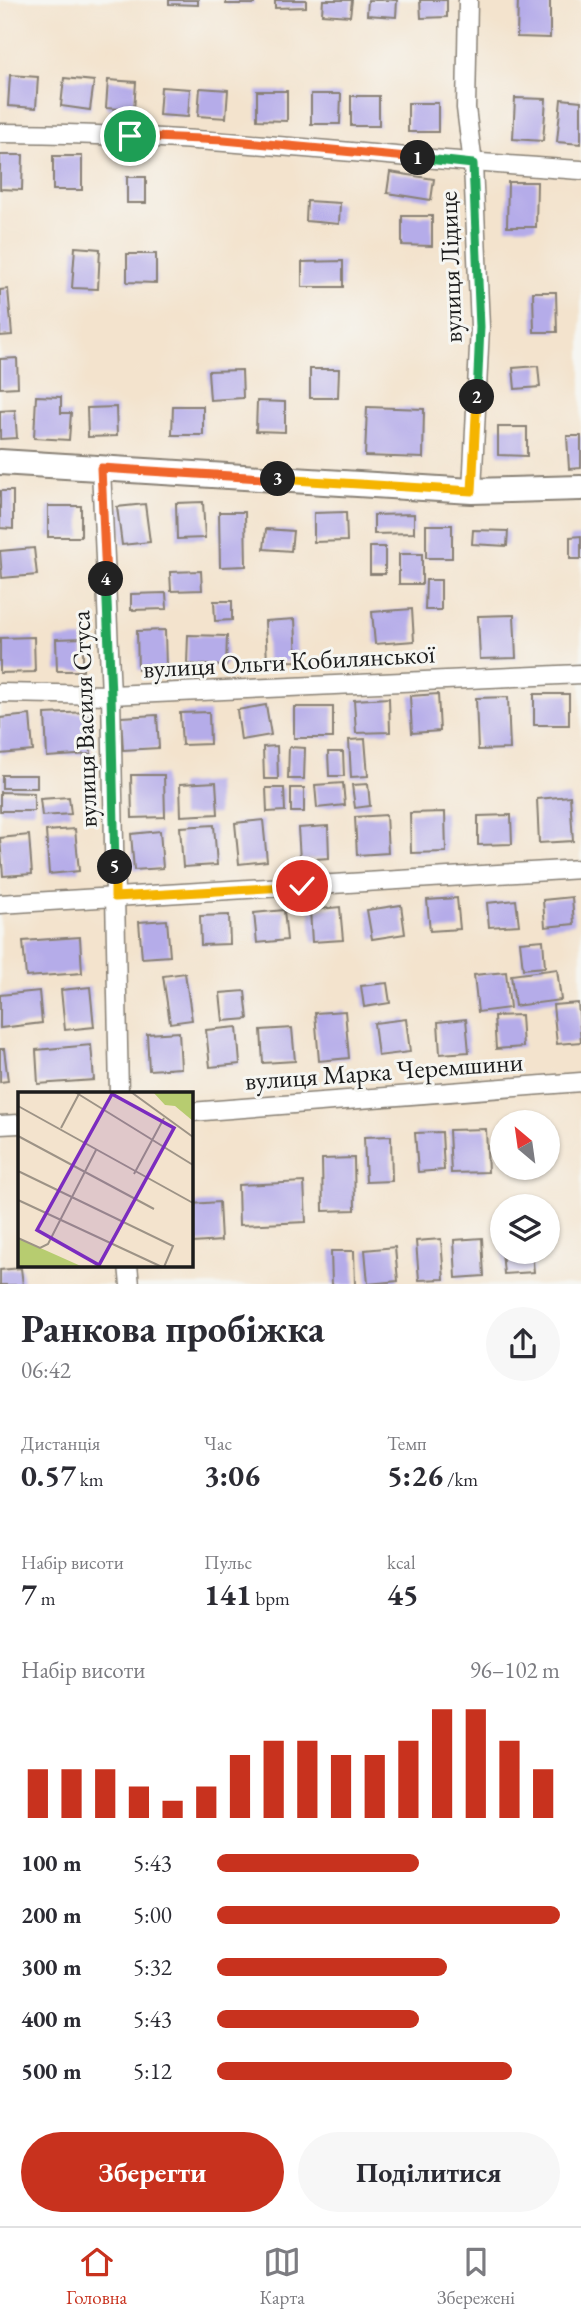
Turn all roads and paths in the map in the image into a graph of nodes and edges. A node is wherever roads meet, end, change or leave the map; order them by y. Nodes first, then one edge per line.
1 (468, 0) edge
2 (0, 133) edge
3 (473, 164) junction
4 (581, 170) edge
5 (0, 462) edge
6 (101, 468) junction
7 (581, 488) edge
8 (472, 491) junction
9 (581, 674) edge
10 (0, 693) edge
11 (111, 695) junction
12 (581, 869) edge
13 (115, 897) junction
14 (0, 904) edge
15 (581, 1082) edge
16 (119, 1092) edge
17 (192, 1112) edge
18 (18, 1124) edge
19 (0, 1125) edge

1 - 3 street, вулиця Лідице
2 - 3 street
3 - 4 street
3 - 8 street, вулиця Лідице
5 - 6 main road
6 - 8 main road
6 - 11 street, вулиця Василя Стуса
7 - 8 main road
9 - 11 street, вулиця Ольги Кобилянської
10 - 11 street, вулиця Ольги Кобилянської
11 - 13 street, вулиця Василя Стуса
12 - 13 street
13 - 14 street
13 - 16 street, вулиця Василя Стуса
15 - 17 street, вулиця Марка Черемшини
18 - 19 street

